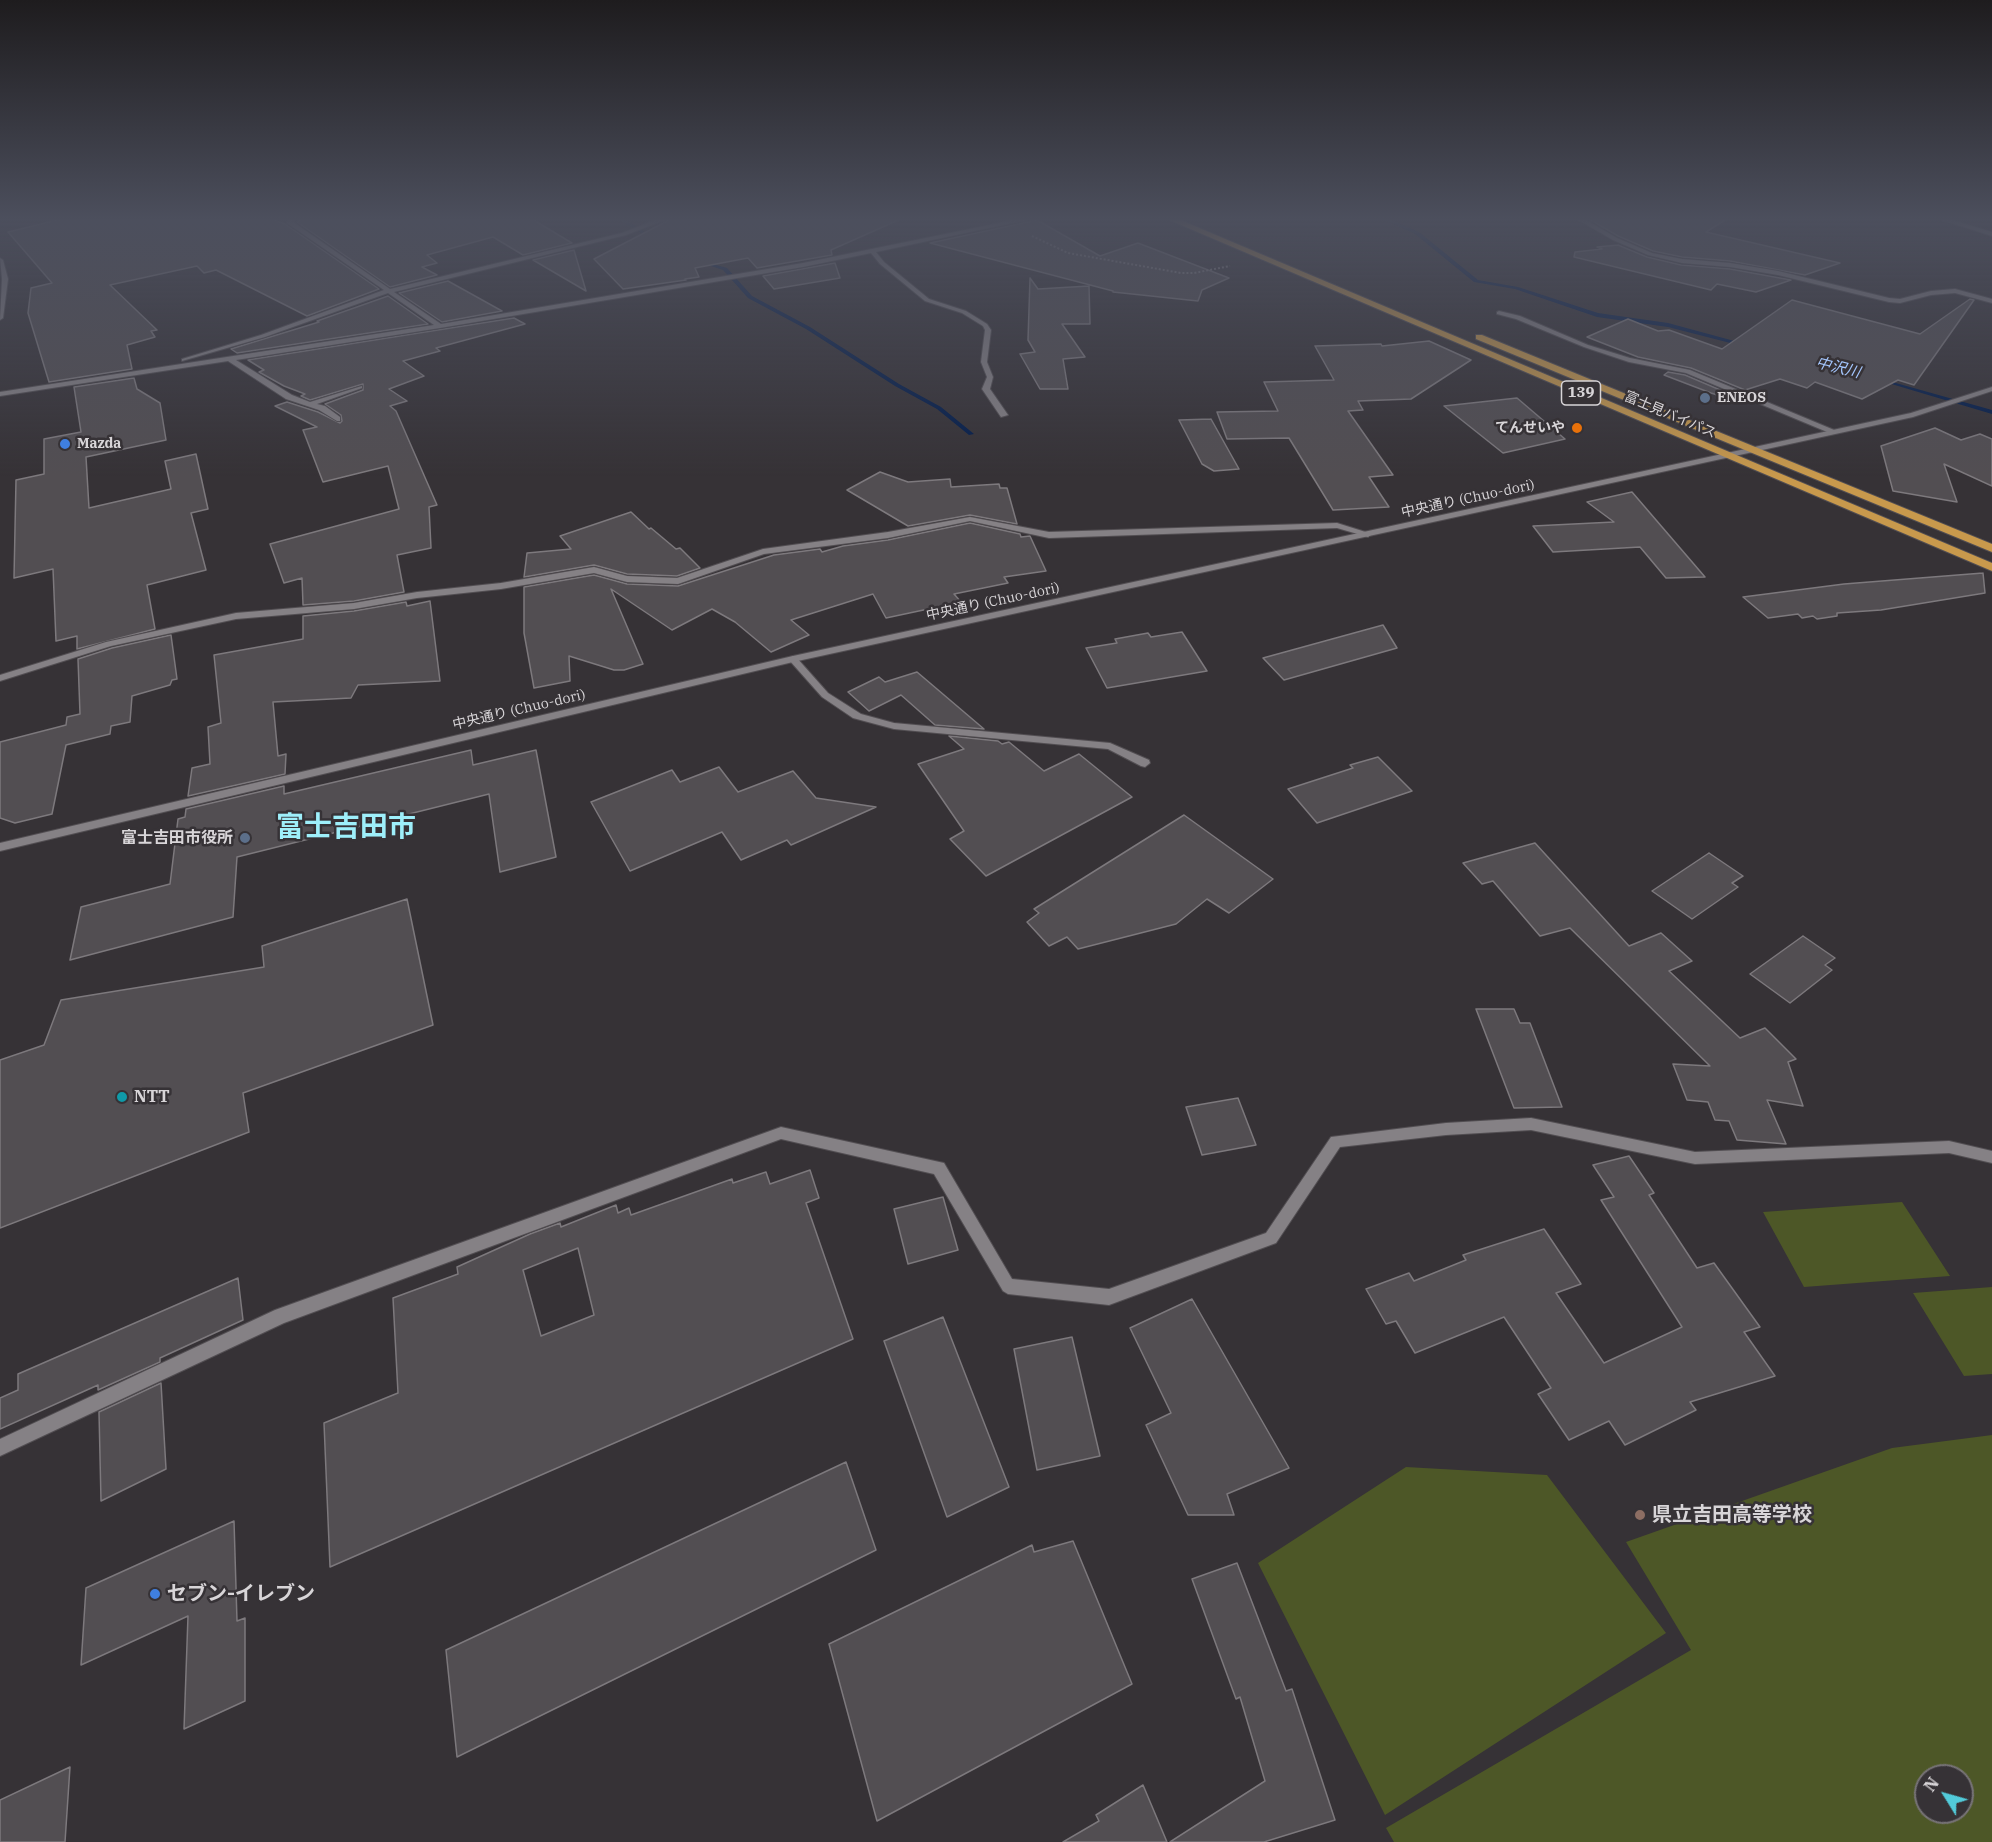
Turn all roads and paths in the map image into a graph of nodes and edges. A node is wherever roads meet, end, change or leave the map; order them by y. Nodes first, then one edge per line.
1 (345, 305) edge
2 (409, 305) edge
3 (565, 305) edge
4 (942, 305) edge
5 (1372, 305) edge
6 (1400, 305) edge
7 (1499, 313) dead end
8 (1434, 319) dead end
9 (440, 326) junction
10 (1467, 332) dead end
11 (230, 359) junction
12 (164, 368) junction
13 (360, 387) dead end
14 (1992, 388) edge
15 (0, 394) edge
16 (310, 404) junction
17 (1004, 416) dead end
18 (337, 419) dead end
19 (1835, 432) junction
20 (1750, 450) junction
21 (1732, 456) junction
22 (1368, 534) junction
23 (1992, 548) edge
24 (1992, 567) edge
25 (793, 659) junction
26 (0, 678) edge
27 (1145, 763) dead end
28 (0, 847) edge
29 (1992, 1157) edge
30 (0, 1448) edge

1 - 12 street
2 - 9 street
3 - 9 street
4 - 17 street
5 - 21 highway, 富士見バイパス / 139
6 - 8 highway
7 - 19 street
9 - 11 street
10 - 20 highway, 富士見バイパス / 139
11 - 12 street
11 - 16 street
12 - 15 street
13 - 16 street
14 - 19 street, 中央通り (Chuo-dori)
16 - 18 street
19 - 20 street, 中央通り (Chuo-dori)
20 - 21 street, 中央通り (Chuo-dori)
20 - 23 highway, 富士見バイパス / 139
21 - 22 street, 中央通り (Chuo-dori)
21 - 24 highway, 富士見バイパス / 139
22 - 25 street, 中央通り (Chuo-dori)
22 - 26 street
25 - 27 street
25 - 28 street, 中央通り (Chuo-dori)
29 - 30 street

